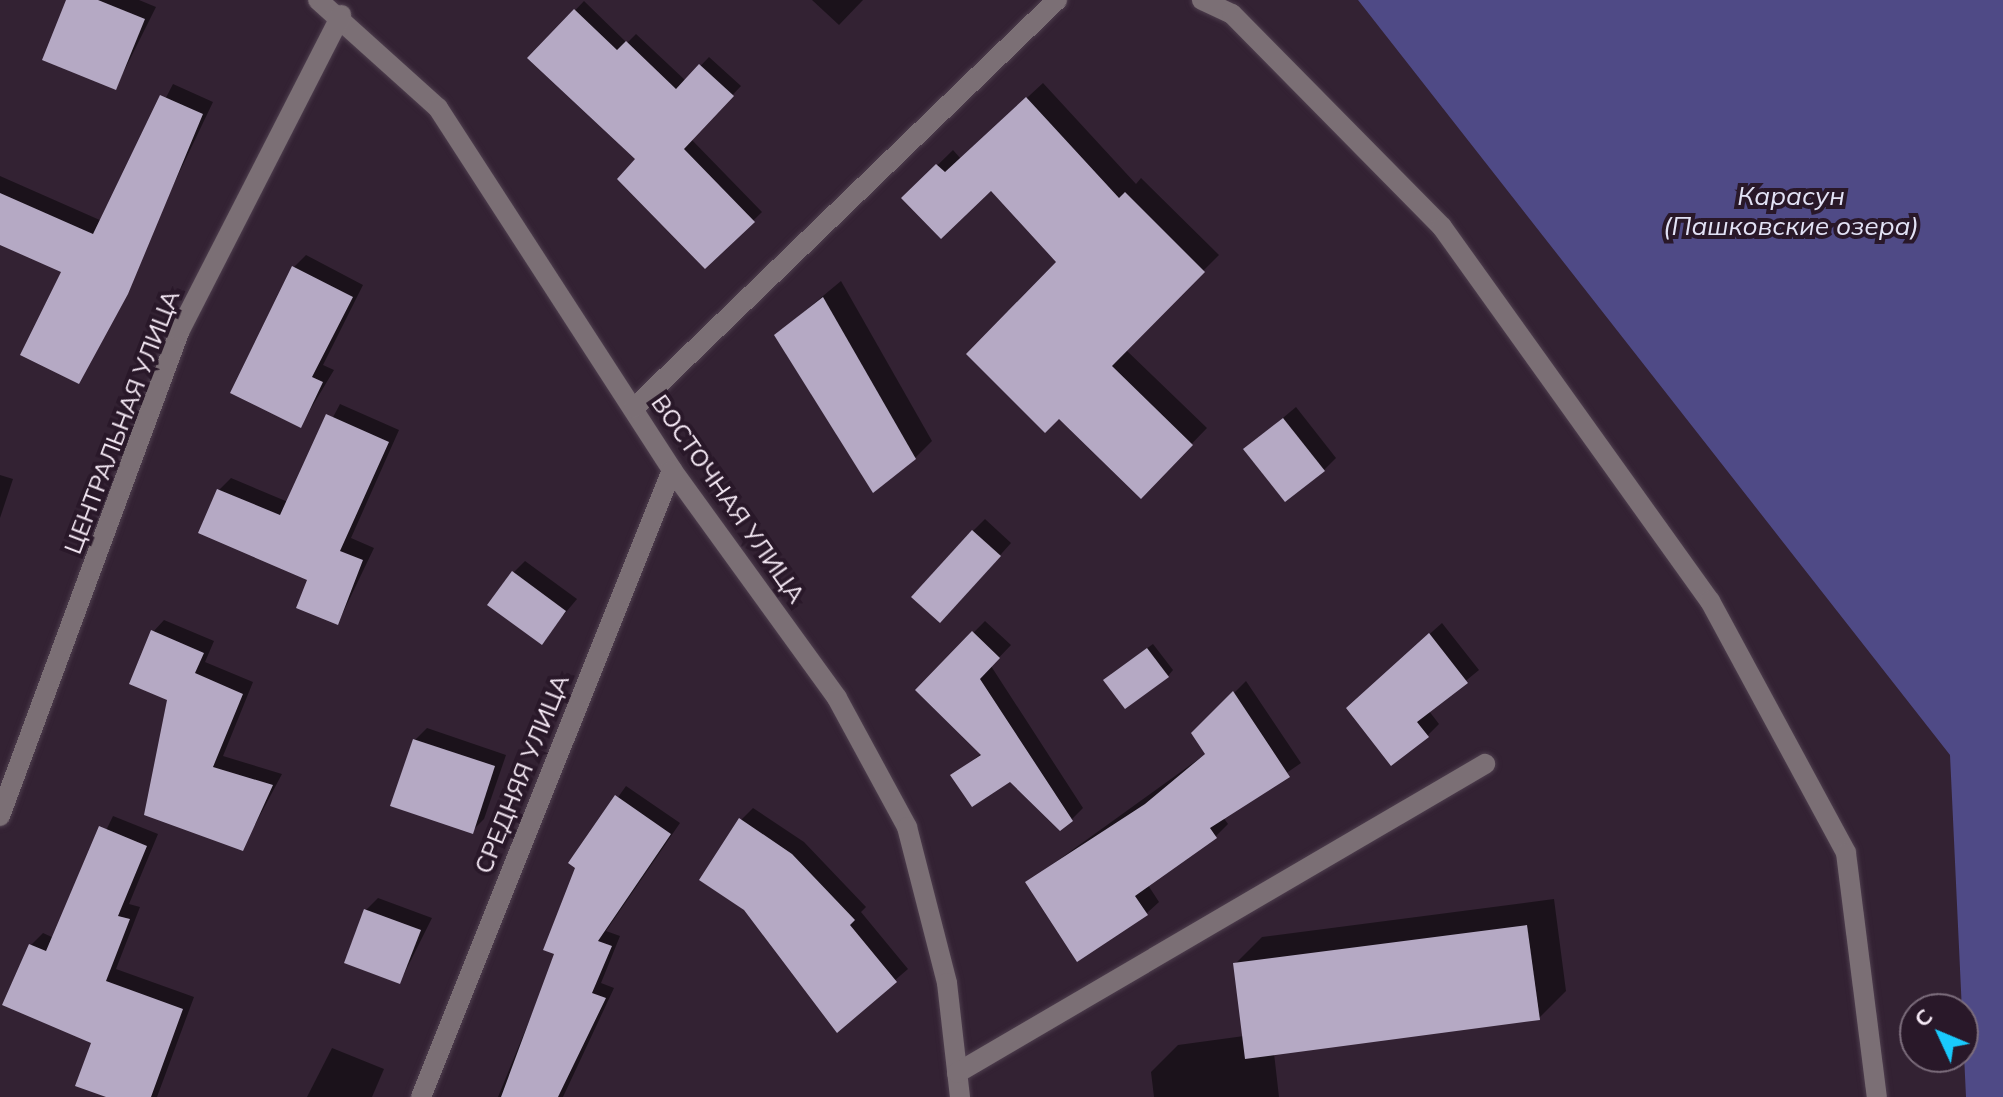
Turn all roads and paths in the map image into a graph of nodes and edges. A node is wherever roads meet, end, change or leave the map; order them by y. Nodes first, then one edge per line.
1 (318, 0) edge
2 (1057, 0) edge
3 (1202, 0) edge
4 (341, 15) junction
5 (634, 408) junction
6 (672, 470) junction
7 (1485, 764) dead end
8 (0, 816) edge
9 (957, 1073) junction
10 (421, 1097) edge
11 (960, 1097) edge
12 (1877, 1097) edge

1 - 4 street, ВОСТОЧНАЯ УЛИЦА
2 - 5 street
3 - 12 street
4 - 5 street, ВОСТОЧНАЯ УЛИЦА
4 - 8 street, ЦЕНТРАЛЬНАЯ УЛИЦА
5 - 6 street, ВОСТОЧНАЯ УЛИЦА
6 - 9 street, ВОСТОЧНАЯ УЛИЦА
6 - 10 street, СРЕДНЯЯ УЛИЦА
7 - 9 street
9 - 11 street, ВОСТОЧНАЯ УЛИЦА

